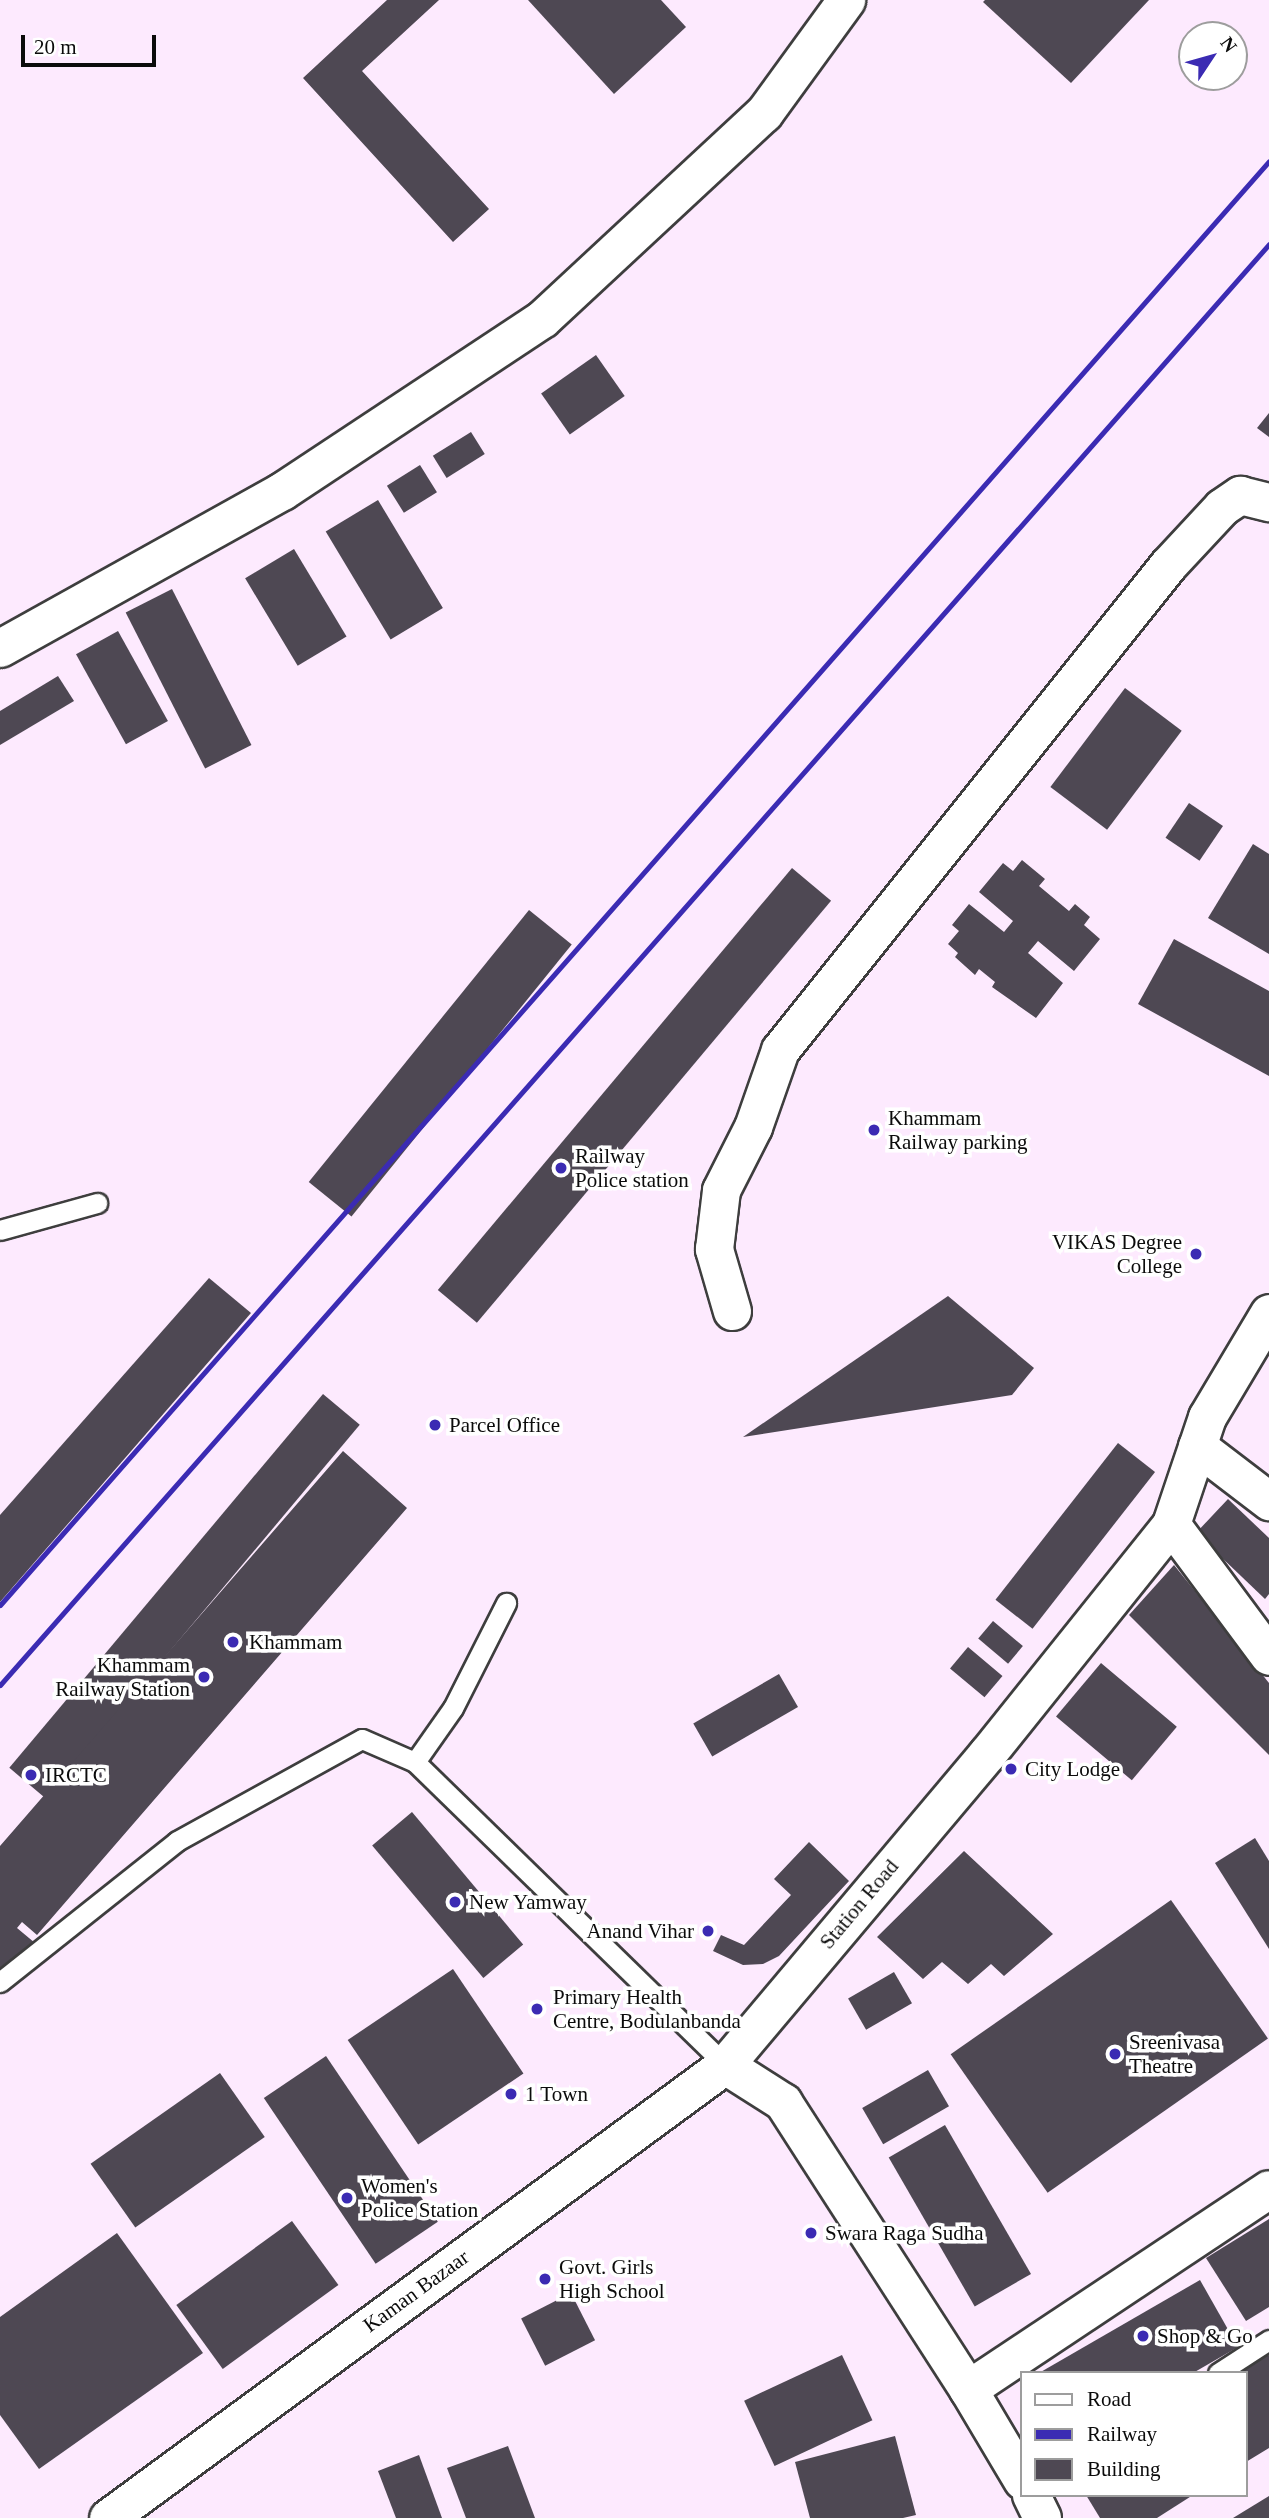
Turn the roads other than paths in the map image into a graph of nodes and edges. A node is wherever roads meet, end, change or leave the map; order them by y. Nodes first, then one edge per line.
1 (846, 0) edge
2 (1269, 502) edge
3 (0, 648) edge
4 (97, 1203) dead end
5 (0, 1230) edge
6 (732, 1311) dead end
7 (1269, 1313) edge
8 (1198, 1446) junction
9 (1269, 1501) edge
10 (1171, 1524) junction
11 (506, 1603) dead end
12 (1269, 1656) edge
13 (415, 1762) junction
14 (0, 1982) edge
15 (725, 2065) junction
16 (1269, 2189) edge
17 (1269, 2340) edge
18 (1221, 2371) edge
19 (968, 2389) junction
20 (1020, 2477) edge
21 (1032, 2497) edge
22 (108, 2518) edge
23 (1042, 2518) edge

1 - 3 street
2 - 6 street
4 - 5 lane
7 - 8 street, Station Road
8 - 9 street
8 - 10 street, Station Road
10 - 12 street
10 - 15 street, Station Road
11 - 13 lane
13 - 14 lane
13 - 15 lane
15 - 19 street
15 - 22 street, Kaman Bazaar
16 - 19 street
17 - 18 lane
19 - 20 street
21 - 23 street

